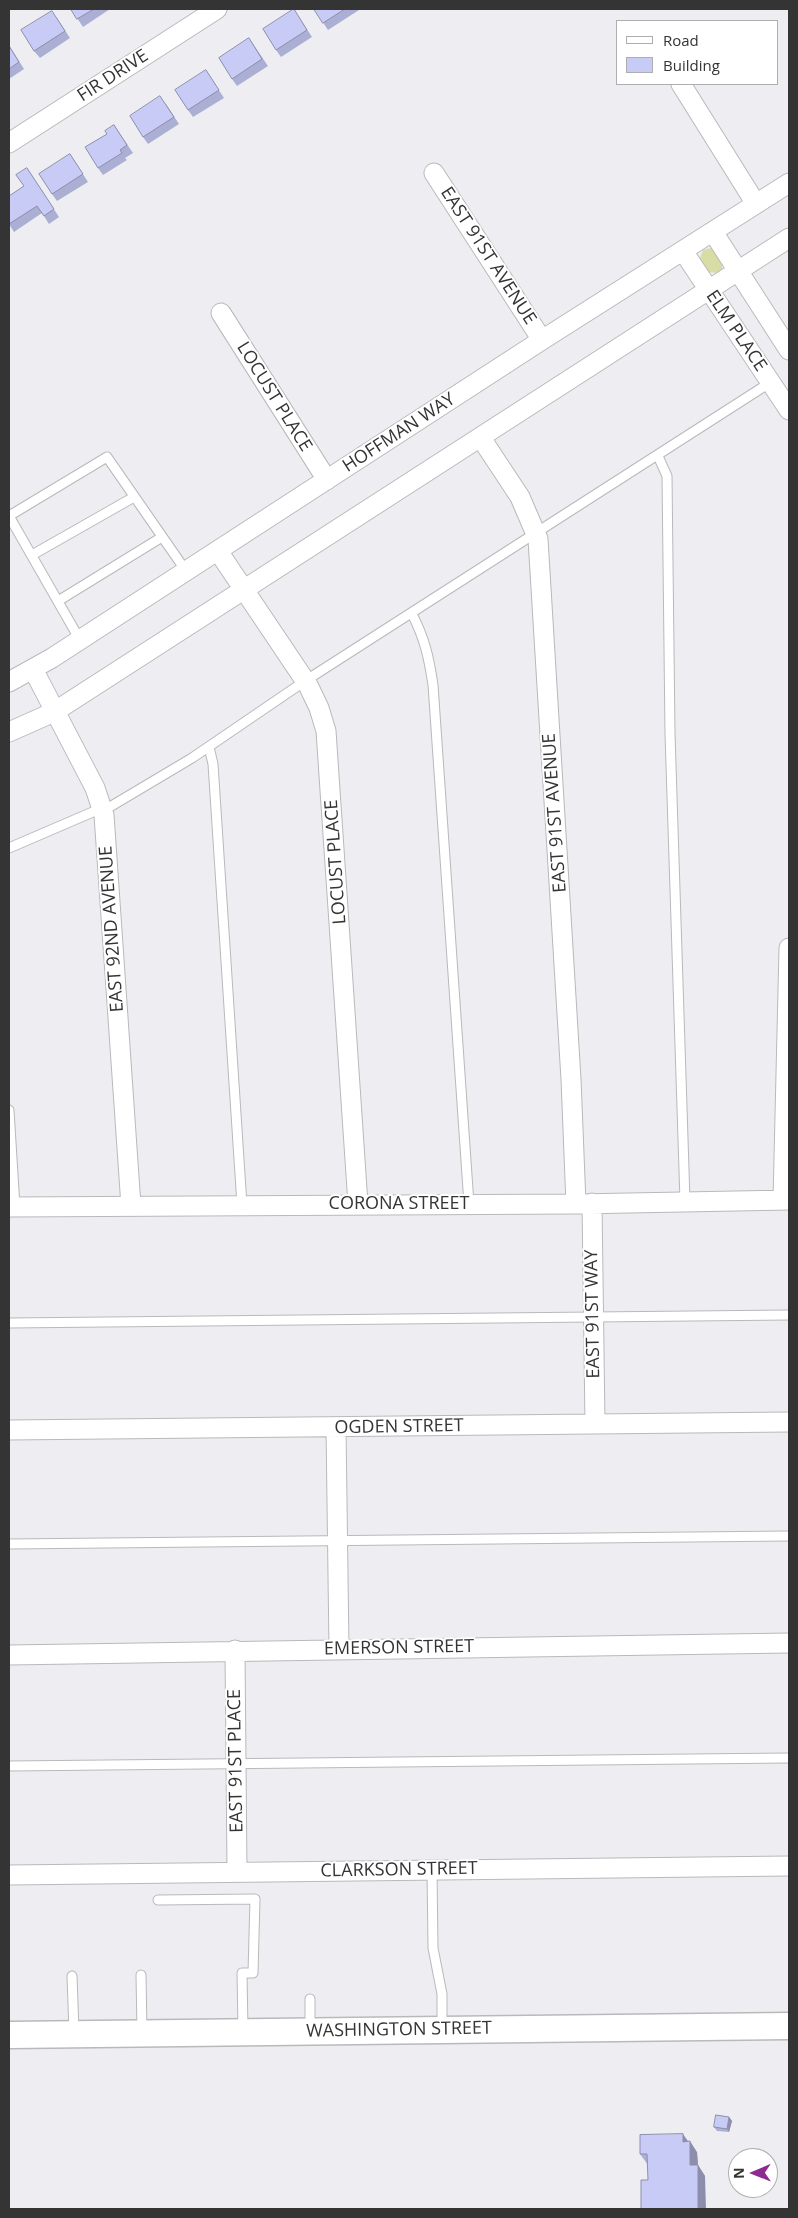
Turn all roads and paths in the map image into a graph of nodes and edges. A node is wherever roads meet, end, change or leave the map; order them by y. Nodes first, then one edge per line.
1 (217, 9) edge
2 (682, 85) edge
3 (9, 144) edge
4 (434, 173) dead end
5 (789, 183) edge
6 (756, 204) junction
7 (713, 232) junction
8 (789, 238) edge
9 (682, 252) junction
10 (738, 270) junction
11 (708, 290) junction
12 (221, 313) dead end
13 (542, 340) junction
14 (789, 350) edge
15 (771, 382) junction
16 (789, 410) edge
17 (481, 438) junction
18 (658, 456) junction
19 (327, 480) junction
20 (134, 496) junction
21 (536, 532) junction
22 (162, 537) junction
23 (218, 551) junction
24 (32, 555) junction
25 (186, 572) junction
26 (243, 590) junction
27 (58, 601) junction
28 (412, 614) junction
29 (80, 640) junction
30 (33, 670) junction
31 (305, 681) junction
32 (9, 682) edge
33 (54, 712) junction
34 (9, 732) edge
35 (209, 747) junction
36 (103, 809) junction
37 (9, 848) edge
38 (789, 948) edge
39 (9, 1110) edge
40 (786, 1200) edge
41 (685, 1202) junction
42 (584, 1203) junction
43 (358, 1204) junction
44 (469, 1204) junction
45 (242, 1205) junction
46 (131, 1206) junction
47 (12, 1207) edge
48 (789, 1315) edge
49 (593, 1317) junction
50 (9, 1323) edge
51 (789, 1422) edge
52 (594, 1424) junction
53 (336, 1428) junction
54 (9, 1430) edge
55 (789, 1536) edge
56 (338, 1540) junction
57 (9, 1544) edge
58 (789, 1643) edge
59 (339, 1649) junction
60 (235, 1650) junction
61 (9, 1655) edge
62 (789, 1758) edge
63 (236, 1764) junction
64 (9, 1766) edge
65 (789, 1866) edge
66 (432, 1870) junction
67 (237, 1872) junction
68 (9, 1875) edge
69 (158, 1900) dead end
70 (141, 1974) dead end
71 (72, 1976) dead end
72 (310, 1999) dead end
73 (789, 2026) edge
74 (442, 2030) junction
75 (244, 2032) junction
76 (310, 2032) junction
77 (142, 2034) junction
78 (74, 2035) junction
79 (9, 2036) edge

1 - 3 street, FIR DRIVE
2 - 6 street
4 - 13 street, EAST 91ST AVENUE
5 - 6 street, HOFFMAN WAY
6 - 7 street, HOFFMAN WAY
7 - 9 street, HOFFMAN WAY
7 - 10 street, ELM PLACE
8 - 10 street
9 - 11 street, ELM PLACE
9 - 13 street, HOFFMAN WAY
10 - 11 street
10 - 14 street, ELM PLACE
11 - 15 street, ELM PLACE
11 - 17 street
12 - 19 street, LOCUST PLACE
13 - 19 street, HOFFMAN WAY
15 - 16 street, ELM PLACE
15 - 18 lane
17 - 21 street, EAST 91ST AVENUE
17 - 26 street
18 - 21 lane
18 - 41 lane
19 - 23 street, HOFFMAN WAY
20 - 22 lane
20 - 24 lane
20 - 24 lane
21 - 28 lane
21 - 42 street, EAST 91ST AVENUE
22 - 25 lane
22 - 27 lane
23 - 25 street, HOFFMAN WAY
23 - 26 street, LOCUST PLACE
24 - 27 lane
25 - 29 street, HOFFMAN WAY
26 - 31 street, LOCUST PLACE
26 - 33 street
27 - 29 lane
28 - 31 lane
28 - 44 lane
29 - 30 street, HOFFMAN WAY
30 - 32 street, HOFFMAN WAY
30 - 33 street, EAST 92ND AVENUE
31 - 35 lane
31 - 43 street, LOCUST PLACE
33 - 34 street
33 - 36 street, EAST 92ND AVENUE
35 - 36 lane
35 - 45 lane
36 - 37 lane
36 - 46 street, EAST 92ND AVENUE
38 - 40 street
39 - 47 lane
40 - 41 street, CORONA STREET
41 - 42 street, CORONA STREET
42 - 44 street, CORONA STREET
42 - 49 street, EAST 91ST WAY
43 - 44 street, CORONA STREET
43 - 45 street, CORONA STREET
45 - 46 street, CORONA STREET
46 - 47 street, CORONA STREET
48 - 49 lane
49 - 50 lane
49 - 52 street, EAST 91ST WAY
51 - 52 street, OGDEN STREET
52 - 53 street, OGDEN STREET
53 - 54 street, OGDEN STREET
53 - 56 street
55 - 56 lane
56 - 57 lane
56 - 59 street
58 - 59 street, EMERSON STREET
59 - 60 street, EMERSON STREET
60 - 61 street, EMERSON STREET
60 - 63 street, EAST 91ST PLACE
62 - 63 lane
63 - 64 lane
63 - 67 street, EAST 91ST PLACE
65 - 66 street, CLARKSON STREET
66 - 67 street, CLARKSON STREET
66 - 74 lane
67 - 68 street, CLARKSON STREET
69 - 75 lane
70 - 77 lane
71 - 78 lane
72 - 76 lane
73 - 74 main road, WASHINGTON STREET
74 - 76 main road, WASHINGTON STREET
75 - 76 main road, WASHINGTON STREET
75 - 77 main road, WASHINGTON STREET
77 - 78 main road, WASHINGTON STREET
78 - 79 main road, WASHINGTON STREET

